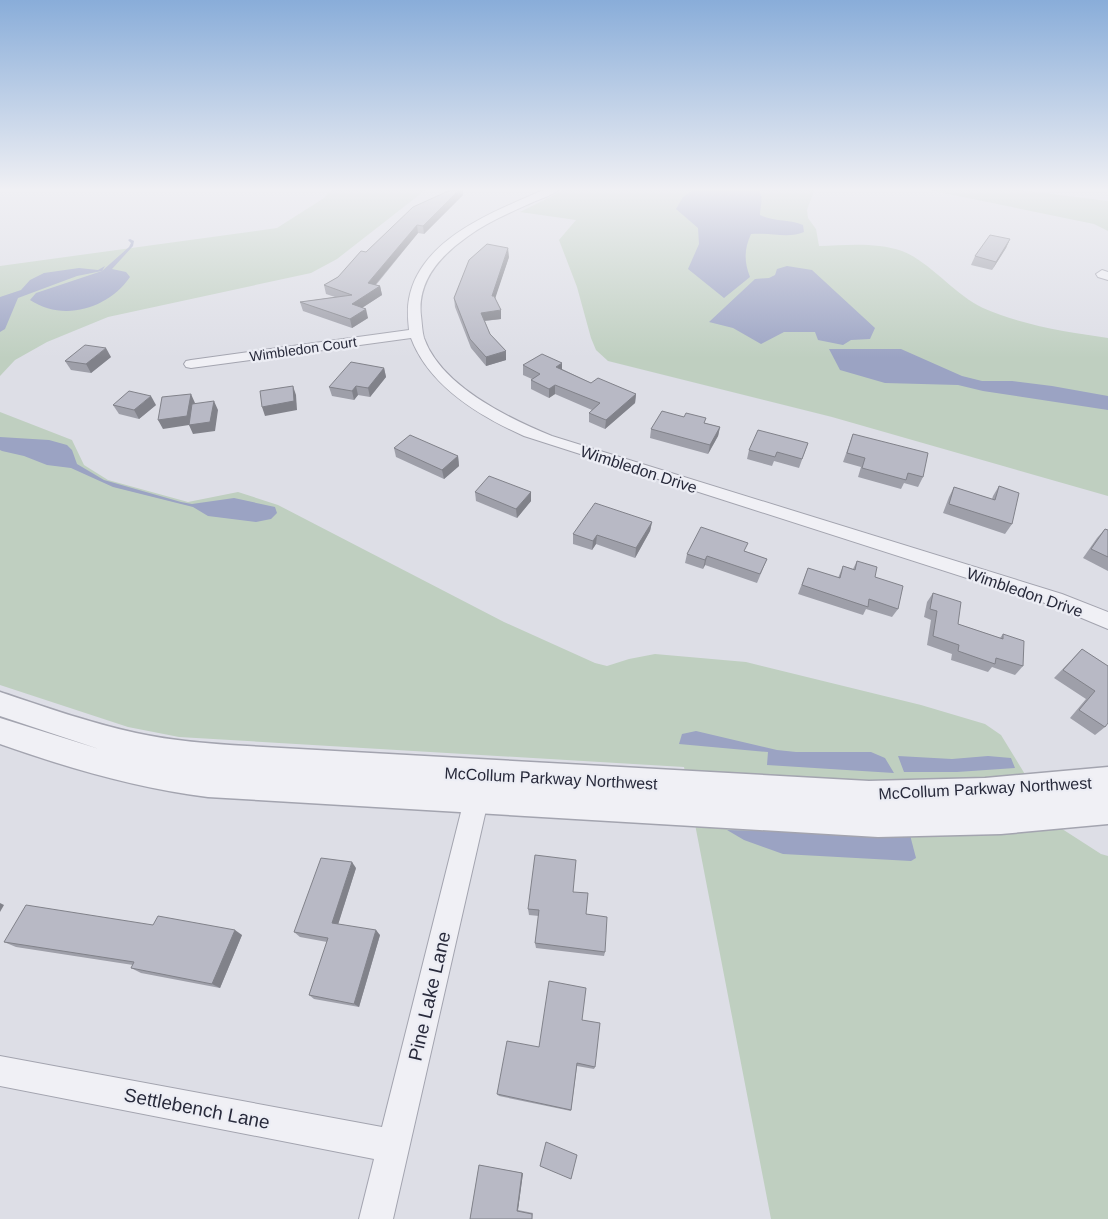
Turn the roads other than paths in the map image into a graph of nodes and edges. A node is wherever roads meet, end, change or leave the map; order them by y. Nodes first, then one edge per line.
1 (452, 245) edge
2 (416, 333) junction
3 (191, 364) dead end
4 (1108, 621) edge
5 (0, 704) edge
6 (0, 731) edge
7 (1108, 781) edge
8 (480, 787) junction
9 (1108, 809) edge
10 (0, 1070) edge
11 (394, 1146) junction
12 (376, 1219) edge

1 - 2 street, Wimbledon Drive
2 - 3 street, Wimbledon Court
2 - 4 street, Wimbledon Drive
5 - 8 street, McCollum Parkway Northwest
6 - 8 street, McCollum Parkway Northwest
7 - 8 street, McCollum Parkway Northwest
8 - 9 street, McCollum Parkway Northwest
8 - 11 street, Pine Lake Lane
10 - 11 street, Settlebench Lane
11 - 12 street, Pine Lake Lane

